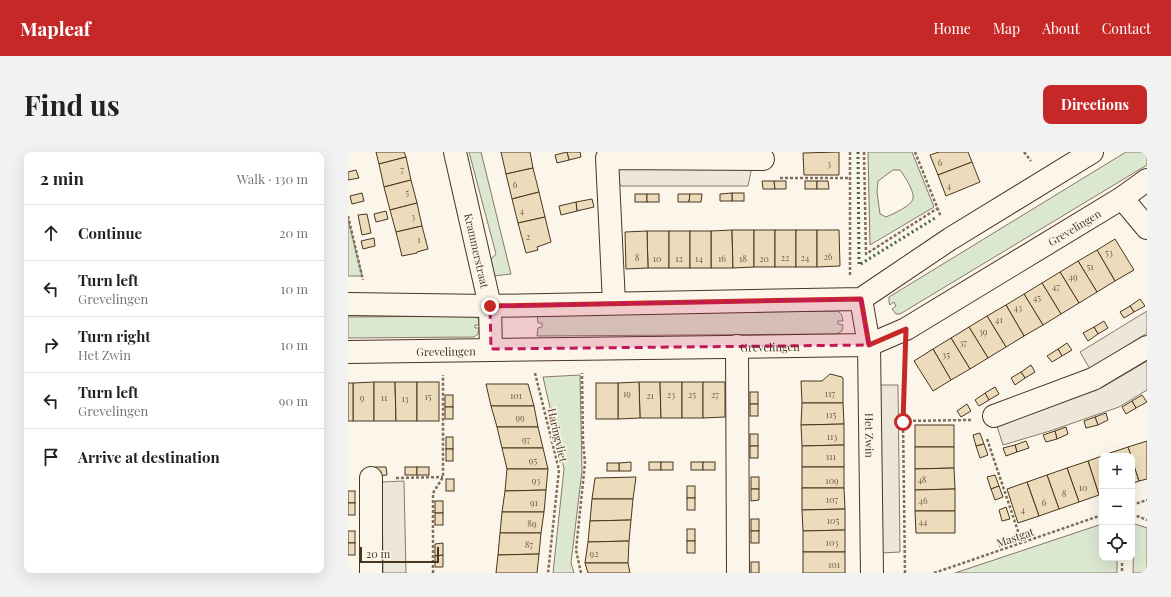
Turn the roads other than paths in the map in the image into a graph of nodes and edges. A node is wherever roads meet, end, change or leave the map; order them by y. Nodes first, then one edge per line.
1 (454, 152) edge
2 (1092, 152) edge
3 (763, 159) road end
4 (1147, 180) edge
5 (1122, 198) junction
6 (1147, 228) edge
7 (856, 299) junction
8 (614, 303) junction
9 (358, 304) edge
10 (490, 306) junction
11 (869, 345) junction
12 (737, 346) junction
13 (1147, 347) edge
14 (491, 349) junction
15 (348, 352) edge
16 (985, 418) road end
17 (371, 478) dead end
18 (371, 573) edge
19 (738, 573) edge
20 (872, 573) edge

1 - 10 street, Krammerstraat
2 - 7 street
3 - 8 street
4 - 5 street, Grevelingen
5 - 6 street
5 - 11 street, Grevelingen
7 - 8 street
7 - 11 street, Het Zwin
8 - 10 street
9 - 10 street
10 - 14 street, Krammerstraat
11 - 12 street, Grevelingen
11 - 20 street, Het Zwin
12 - 14 street, Grevelingen
12 - 19 street
13 - 16 street
14 - 15 street, Grevelingen
17 - 18 street

